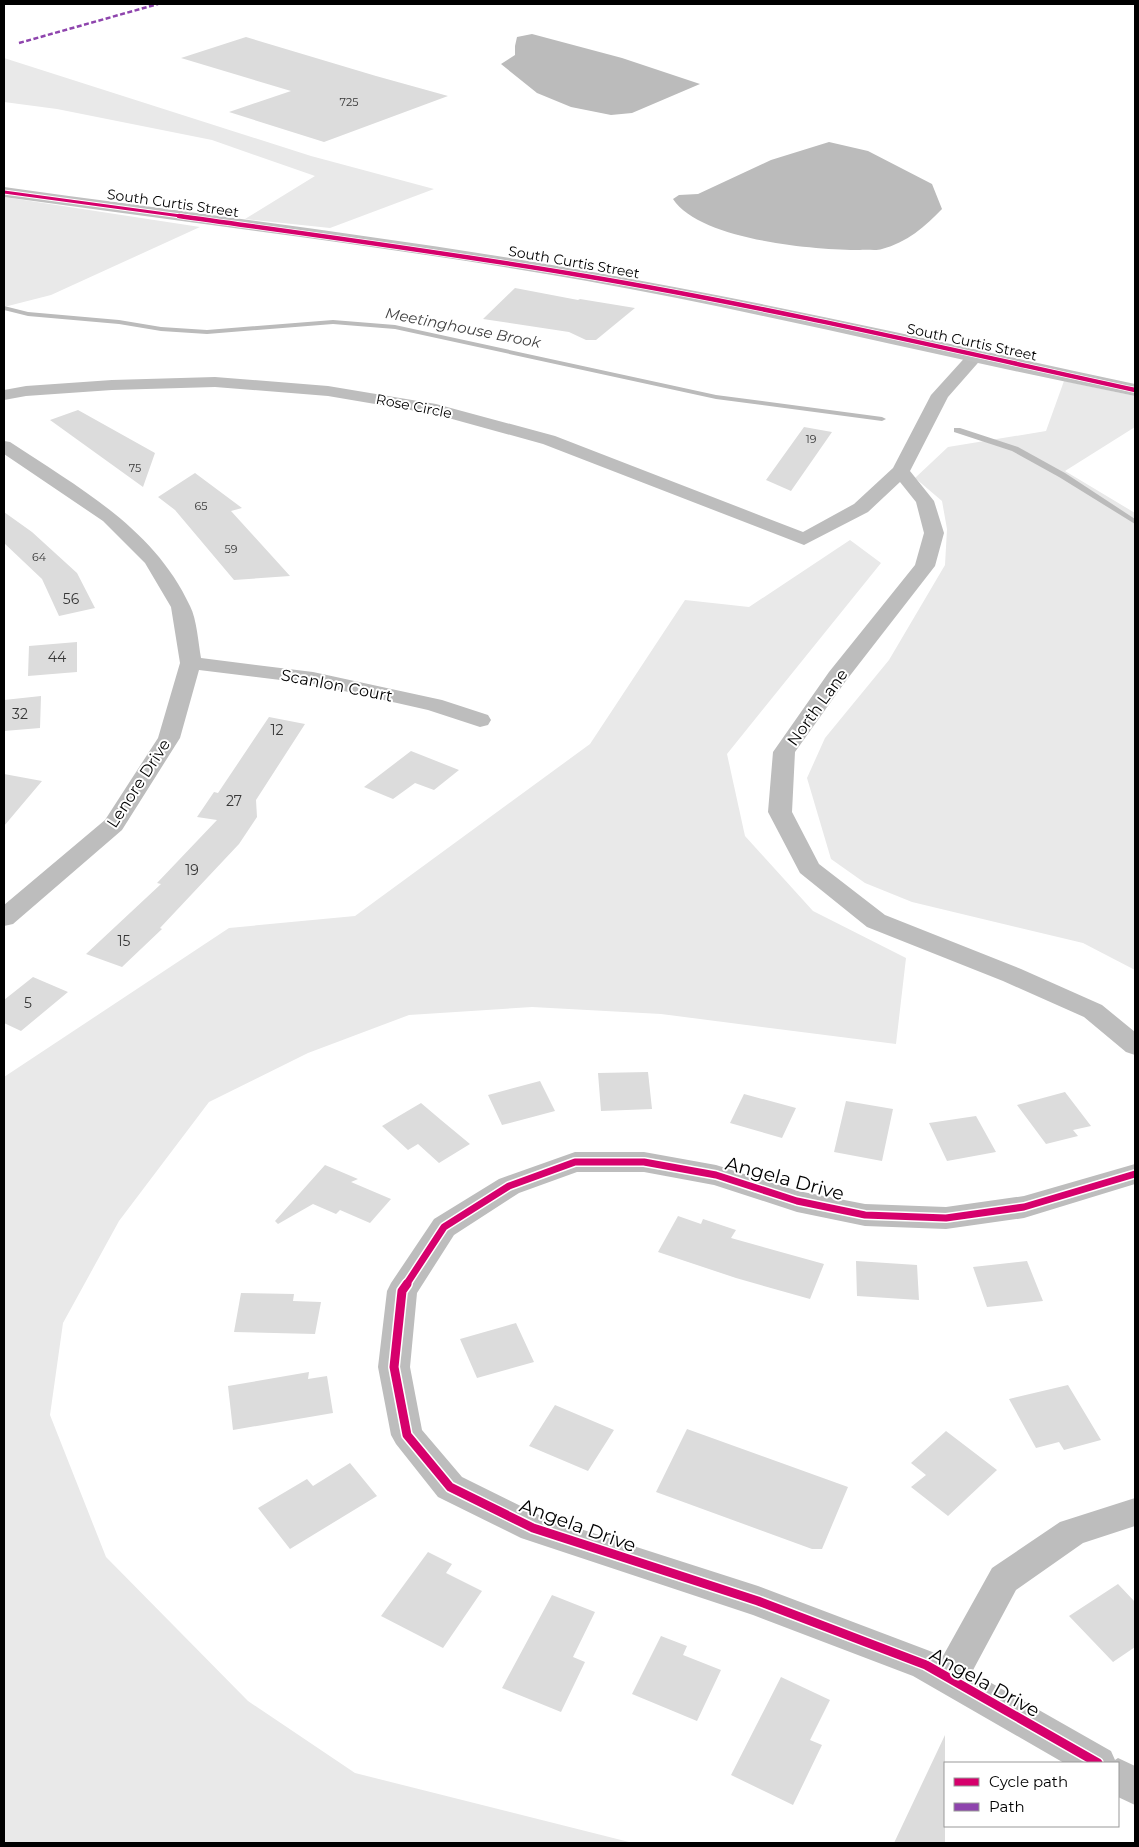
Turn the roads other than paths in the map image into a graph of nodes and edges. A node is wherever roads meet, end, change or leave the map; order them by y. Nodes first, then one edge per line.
1 (4, 192) edge
2 (976, 356) junction
3 (1135, 390) edge
4 (4, 395) edge
5 (4, 446) edge
6 (901, 471) junction
7 (191, 663) junction
8 (480, 720) dead end
9 (4, 918) edge
10 (1135, 1046) edge
11 (1135, 1174) edge
12 (1135, 1512) edge
13 (950, 1678) junction
14 (1096, 1762) edge
15 (1119, 1777) edge
16 (1135, 1788) edge

1 - 2 street, South Curtis Street
2 - 3 street, South Curtis Street
2 - 6 street
4 - 6 street, Rose Circle
5 - 7 street, Lenore Drive
6 - 10 street, North Lane
7 - 8 street, Scanlon Court
7 - 9 street, Lenore Drive
11 - 13 street, Angela Drive
12 - 13 street
13 - 14 street, Angela Drive
15 - 16 street

